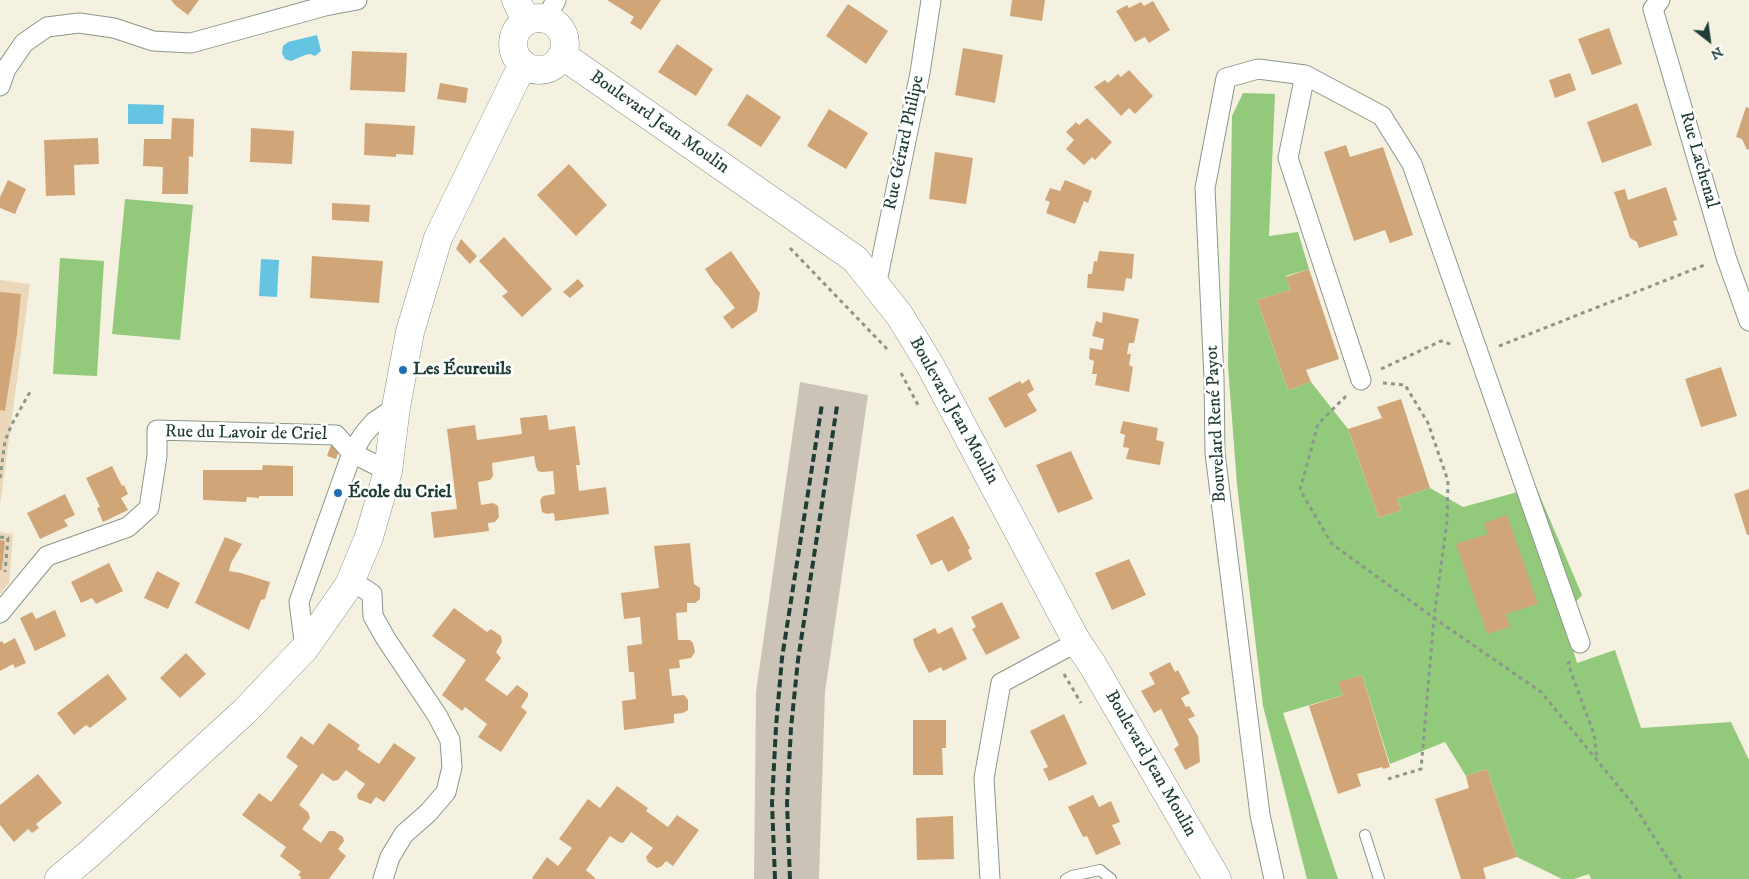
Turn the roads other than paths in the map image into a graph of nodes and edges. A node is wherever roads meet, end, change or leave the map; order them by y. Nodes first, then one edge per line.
1 (357, 0) edge
2 (931, 0) edge
3 (1660, 0) edge
4 (536, 10) edge
5 (562, 55) junction
6 (523, 64) junction
7 (1305, 75) junction
8 (0, 86) edge
9 (876, 286) junction
10 (1749, 321) edge
11 (1361, 380) road end
12 (396, 407) junction
13 (352, 453) junction
14 (388, 472) junction
15 (349, 585) junction
16 (0, 613) edge
17 (1077, 642) junction
18 (1580, 643) road end
19 (306, 648) junction
20 (1365, 835) dead end
21 (59, 879) edge
22 (383, 879) edge
23 (990, 879) edge
24 (1066, 879) edge
25 (1111, 879) edge
26 (1217, 879) edge
27 (1274, 879) edge
28 (1379, 879) edge

1 - 8 street
2 - 9 street, Rue Gérard Philipe
3 - 10 street, Rue Lachenal
4 - 5 street
4 - 6 street
5 - 6 street
5 - 9 street, Boulevard Jean Moulin
6 - 12 street
7 - 11 street
7 - 18 street, Bouvelard René Payot
7 - 27 street, Bouvelard René Payot
9 - 17 street, Boulevard Jean Moulin
12 - 13 street
12 - 14 street
13 - 14 street, Rue du Lavoir de Criel
13 - 16 street, Rue du Lavoir de Criel
13 - 19 street
14 - 15 street
15 - 19 street
15 - 22 street
17 - 23 street
17 - 26 street, Boulevard Jean Moulin
19 - 21 street
20 - 28 lane
24 - 25 lane

